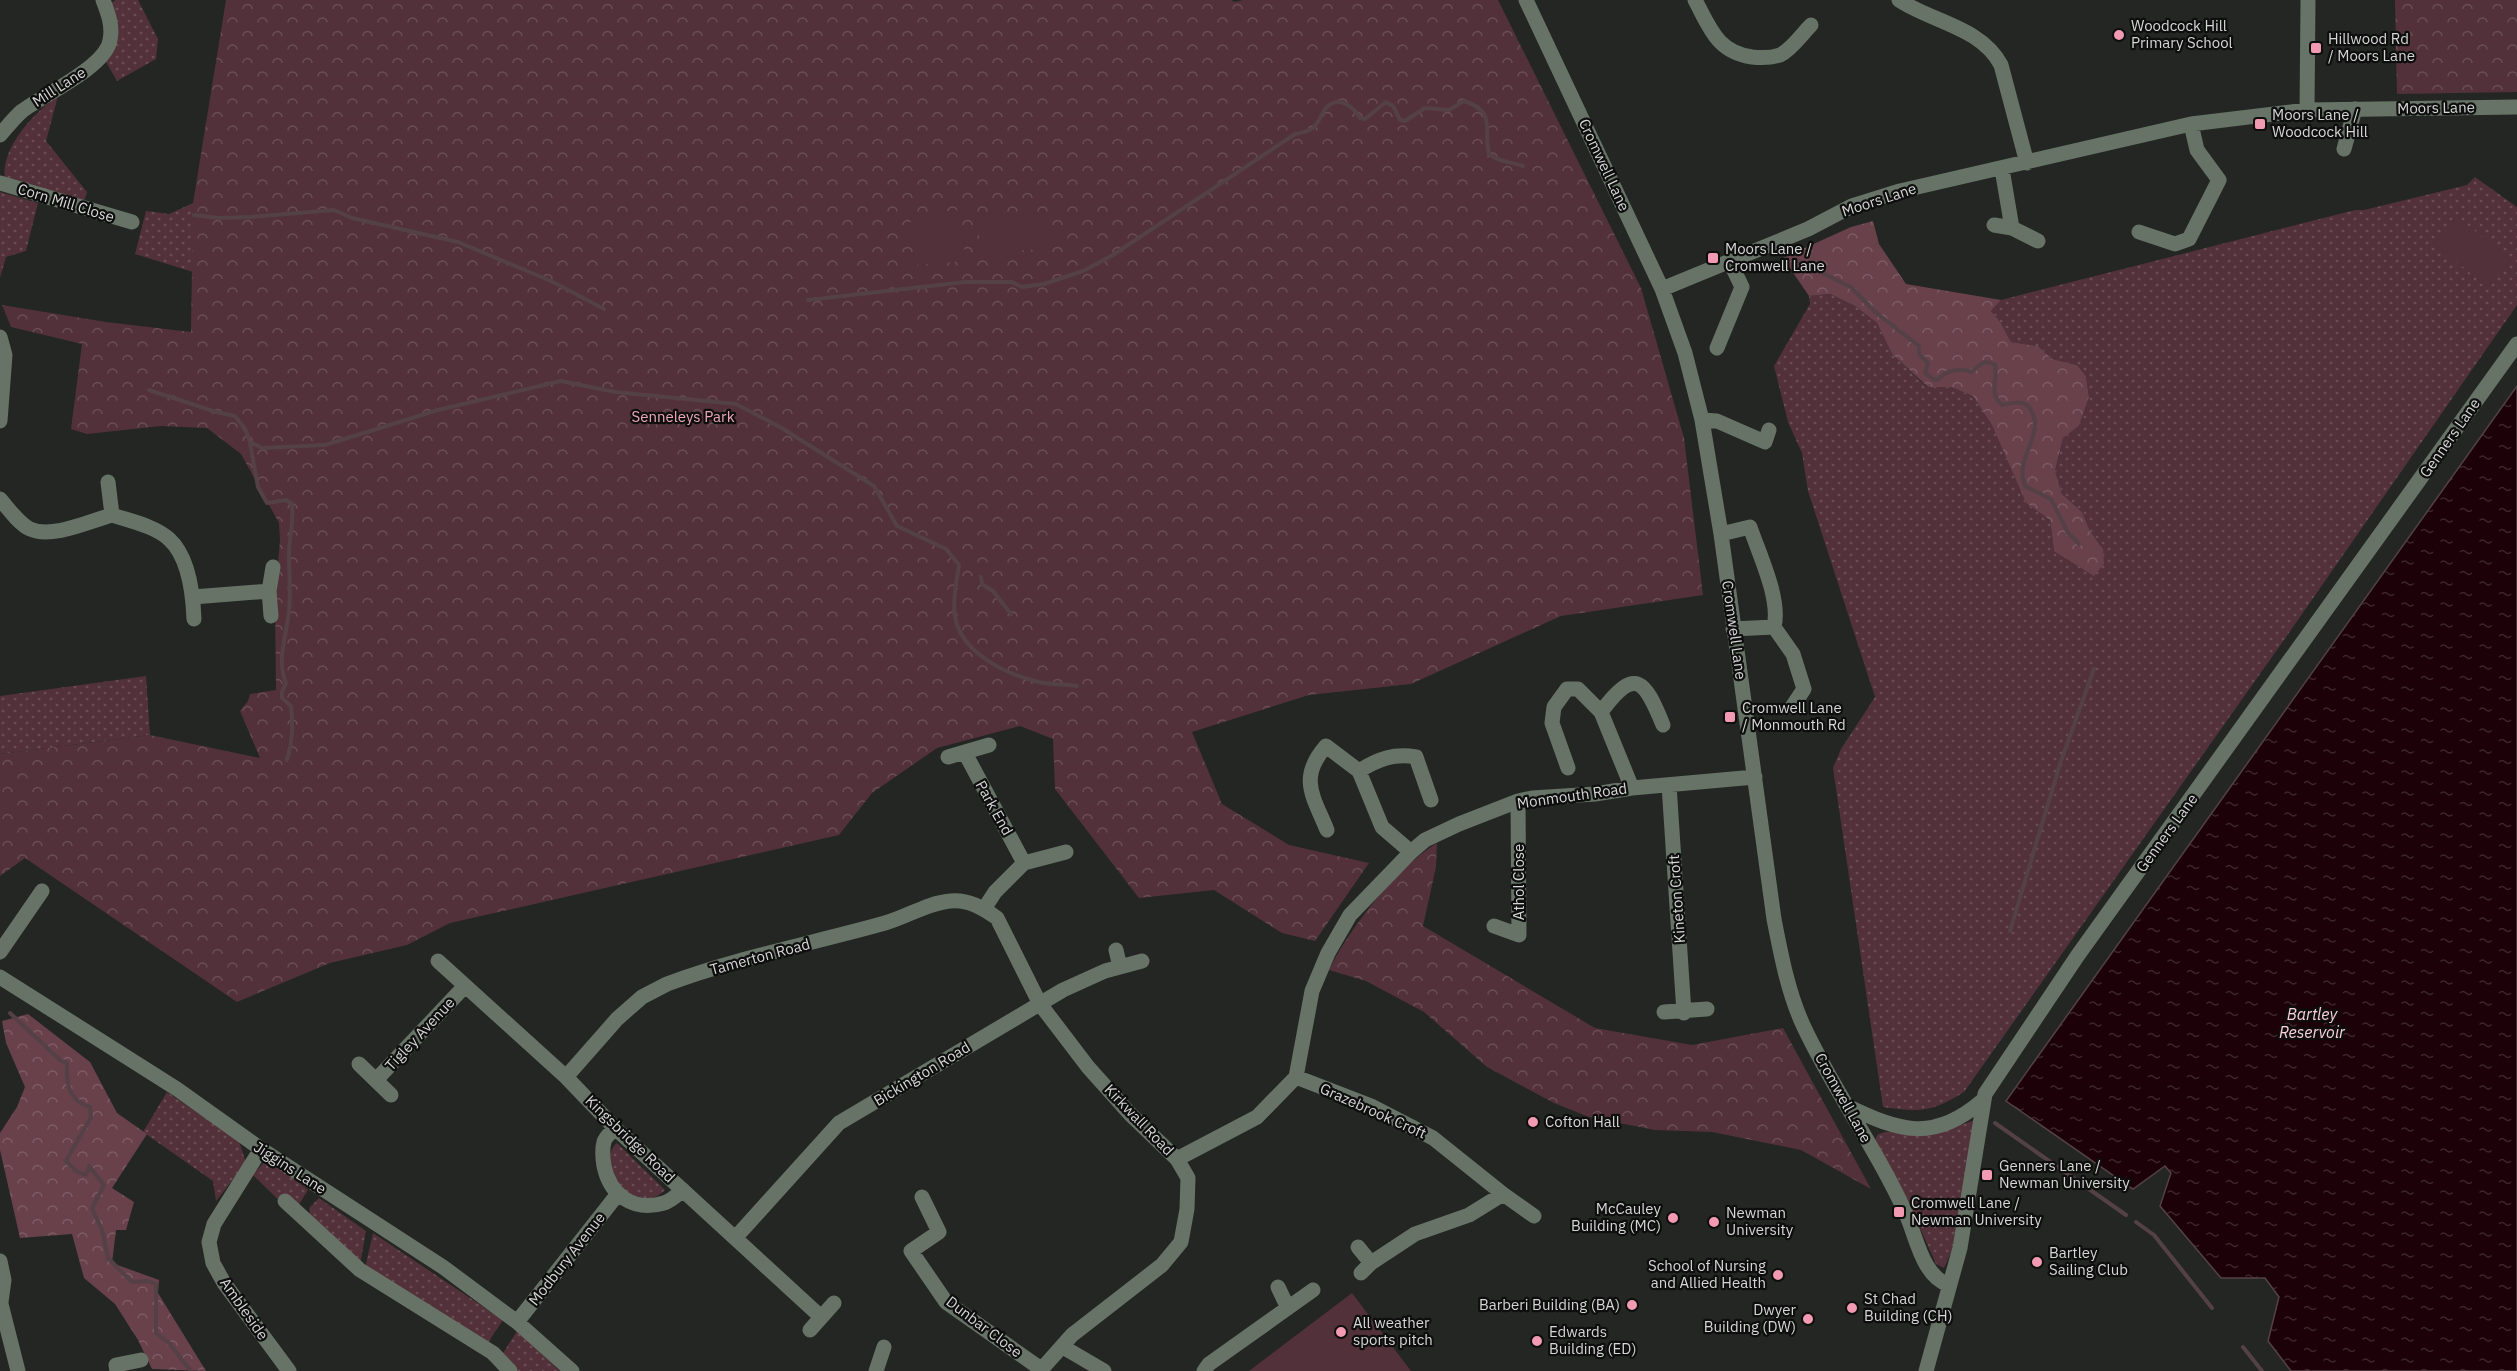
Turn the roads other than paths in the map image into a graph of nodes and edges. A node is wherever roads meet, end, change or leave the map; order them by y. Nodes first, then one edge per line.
1 (103, 0) edge
2 (1526, 0) edge
3 (1695, 0) edge
4 (1899, 0) edge
5 (2308, 0) edge
6 (1811, 25) dead end
7 (2517, 107) edge
8 (2355, 109) junction
9 (2307, 110) junction
10 (2191, 124) junction
11 (0, 135) edge
12 (2344, 150) dead end
13 (2026, 163) junction
14 (2002, 169) junction
15 (0, 183) edge
16 (132, 222) dead end
17 (1994, 225) dead end
18 (2012, 228) junction
19 (2139, 232) dead end
20 (2038, 241) dead end
21 (1730, 262) junction
22 (1662, 289) junction
23 (0, 337) edge
24 (2517, 344) edge
25 (1717, 348) dead end
26 (1702, 420) junction
27 (0, 421) edge
28 (1769, 430) dead end
29 (108, 482) dead end
30 (0, 499) edge
31 (112, 514) junction
32 (1721, 534) junction
33 (273, 567) dead end
34 (269, 591) junction
35 (193, 597) junction
36 (270, 616) dead end
37 (194, 619) dead end
38 (1774, 627) junction
39 (1733, 629) junction
40 (1792, 706) dead end
41 (1601, 712) junction
42 (1663, 725) dead end
43 (989, 745) dead end
44 (965, 753) junction
45 (948, 757) dead end
46 (1568, 768) dead end
47 (1359, 771) junction
48 (1755, 777) junction
49 (1670, 785) junction
50 (1632, 788) junction
51 (1431, 800) dead end
52 (1518, 801) junction
53 (1327, 830) dead end
54 (1066, 852) dead end
55 (1411, 852) junction
56 (1024, 863) junction
57 (42, 891) dead end
58 (984, 909) junction
59 (1494, 926) dead end
60 (1116, 950) dead end
61 (0, 952) edge
62 (438, 961) dead end
63 (1142, 961) dead end
64 (1120, 967) junction
65 (0, 977) edge
66 (464, 987) junction
67 (1040, 1004) junction
68 (1707, 1009) dead end
69 (1664, 1012) dead end
70 (1684, 1013) junction
71 (359, 1064) dead end
72 (566, 1077) junction
73 (1296, 1077) junction
74 (376, 1080) junction
75 (391, 1095) dead end
76 (1982, 1101) junction
77 (1847, 1106) junction
78 (615, 1128) junction
79 (261, 1149) junction
80 (1177, 1159) junction
81 (684, 1190) junction
82 (1503, 1194) junction
83 (617, 1195) junction
84 (922, 1197) dead end
85 (285, 1201) dead end
86 (1534, 1216) dead end
87 (736, 1236) junction
88 (1358, 1247) dead end
89 (0, 1261) edge
90 (1949, 1285) junction
91 (1278, 1287) dead end
92 (1312, 1290) dead end
93 (0, 1301) edge
94 (834, 1303) dead end
95 (1287, 1306) junction
96 (821, 1317) junction
97 (517, 1322) junction
98 (810, 1330) dead end
99 (884, 1347) dead end
100 (1063, 1347) junction
101 (141, 1360) dead end
102 (882, 1369) edge
103 (1041, 1370) edge
104 (18, 1371) edge
105 (117, 1371) edge
106 (289, 1371) edge
107 (510, 1371) edge
108 (572, 1371) edge
109 (1104, 1371) edge
110 (1204, 1371) edge
111 (1926, 1371) edge

1 - 11 street, Mill Lane
2 - 22 street, Cromwell Lane
3 - 6 street
4 - 13 street
5 - 9 street
7 - 8 street, Moors Lane
8 - 9 street, Moors Lane
8 - 12 street
9 - 10 street, Moors Lane
10 - 13 street, Moors Lane
10 - 19 street
13 - 14 street, Moors Lane
14 - 18 street
14 - 21 street, Moors Lane
15 - 16 street, Corn Mill Close
17 - 18 street
18 - 20 street
21 - 22 street, Moors Lane
21 - 25 street
22 - 26 street, Cromwell Lane
23 - 27 street
24 - 76 street, Genners Lane
26 - 28 street
26 - 32 street, Cromwell Lane
29 - 31 street
30 - 31 street
31 - 35 street
32 - 38 street
32 - 39 street, Cromwell Lane
33 - 34 street
34 - 35 street
34 - 36 street
35 - 37 street
38 - 39 street
38 - 40 street
39 - 48 street, Cromwell Lane
41 - 42 street
41 - 46 street
41 - 50 street
43 - 44 street
44 - 45 street
44 - 56 street, Park End
47 - 51 street
47 - 53 street
47 - 55 street
48 - 49 street, Monmouth Road
48 - 77 street, Cromwell Lane
49 - 50 street, Monmouth Road
49 - 70 street, Kineton Croft
50 - 52 street, Monmouth Road
52 - 55 street, Monmouth Road
52 - 59 street, Athol Close
54 - 56 street
55 - 73 street, Monmouth Road
56 - 58 street
57 - 61 street
58 - 67 street
58 - 72 street, Tamerton Road
60 - 64 street
62 - 66 street, Kingsbridge Road
63 - 64 street, Bickington Road
64 - 67 street, Bickington Road
65 - 79 street, Jiggins Lane
66 - 72 street, Kingsbridge Road
66 - 74 street, Tigley Avenue
67 - 80 street, Kirkwall Road
67 - 87 street, Bickington Road
68 - 70 street
69 - 70 street
71 - 74 street, Tigley Avenue
72 - 78 street, Kingsbridge Road
73 - 80 street
73 - 82 street, Grazebrook Croft
74 - 75 street, Tigley Avenue
76 - 77 street
76 - 90 street, Genners Lane
77 - 90 street, Cromwell Lane
78 - 81 street, Kingsbridge Road
78 - 83 street
79 - 97 street, Jiggins Lane
79 - 106 street, Ambleside
80 - 100 street, Kirkwall Road
81 - 83 street
81 - 87 street, Kingsbridge Road
82 - 86 street, Grazebrook Croft
82 - 88 street
83 - 97 street, Modbury Avenue
84 - 103 street, Dunbar Close
85 - 107 street, Jiggins Lane
87 - 96 street, Kingsbridge Road
89 - 93 street
90 - 111 street, Genners Lane
91 - 95 street
92 - 95 street
93 - 104 street
94 - 96 street
95 - 110 street
96 - 98 street
97 - 108 street, Jiggins Lane
99 - 102 street
100 - 103 street, Kirkwall Road
100 - 109 street
101 - 105 street

